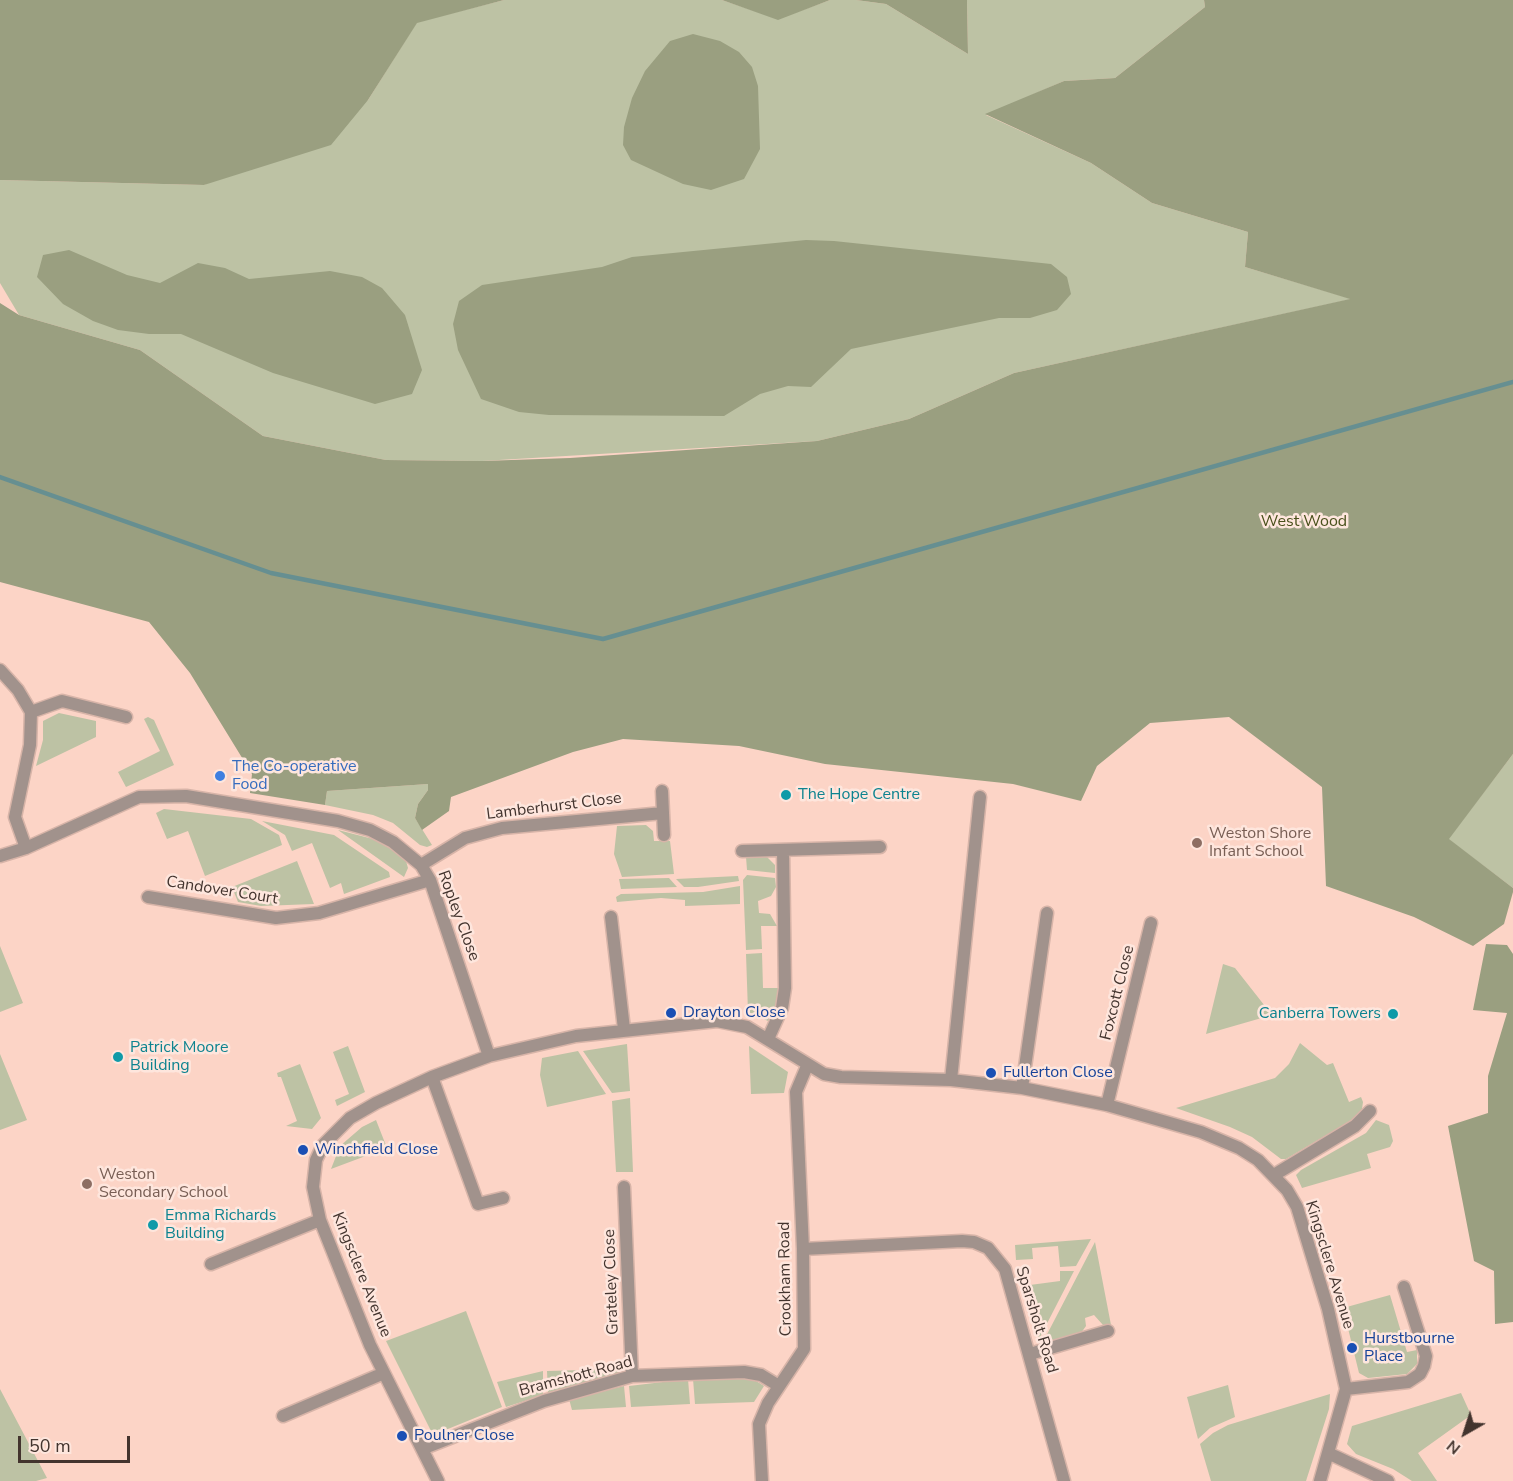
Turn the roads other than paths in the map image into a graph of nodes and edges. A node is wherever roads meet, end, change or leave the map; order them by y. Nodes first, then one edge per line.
1 (0, 670) edge
2 (31, 712) junction
3 (126, 717) dead end
4 (662, 791) dead end
5 (980, 797) dead end
6 (663, 813) junction
7 (664, 835) dead end
8 (880, 847) dead end
9 (26, 848) junction
10 (742, 850) dead end
11 (783, 850) junction
12 (0, 856) edge
13 (421, 865) junction
14 (430, 879) junction
15 (148, 897) dead end
16 (1047, 914) dead end
17 (611, 917) dead end
18 (1151, 923) dead end
19 (624, 1029) junction
20 (768, 1039) junction
21 (489, 1056) junction
22 (807, 1066) junction
23 (432, 1077) junction
24 (951, 1080) junction
25 (1022, 1088) junction
26 (1107, 1105) junction
27 (1370, 1111) dead end
28 (1274, 1175) junction
29 (624, 1187) dead end
30 (503, 1198) dead end
31 (320, 1220) junction
32 (803, 1249) junction
33 (212, 1264) dead end
34 (1404, 1287) dead end
35 (1108, 1331) dead end
36 (1030, 1354) junction
37 (384, 1373) junction
38 (632, 1377) junction
39 (779, 1386) junction
40 (1346, 1389) junction
41 (283, 1416) dead end
42 (422, 1449) junction
43 (1328, 1453) junction
44 (438, 1481) edge
45 (762, 1481) edge
46 (1064, 1481) edge
47 (1320, 1481) edge
48 (1388, 1481) edge

1 - 2 street
2 - 3 street
2 - 9 street
4 - 6 street
5 - 24 street
6 - 7 street
6 - 13 street, Lamberhurst Close
8 - 11 street
9 - 12 street
9 - 13 street, Ropley Close
10 - 11 street
11 - 20 street
13 - 14 street, Ropley Close
14 - 15 street, Candover Court
14 - 21 street, Ropley Close
16 - 25 street
17 - 19 street
18 - 26 street, Foxcott Close
19 - 20 street, Kingsclere Avenue
19 - 21 street, Kingsclere Avenue
20 - 22 street, Kingsclere Avenue
21 - 23 street, Kingsclere Avenue
22 - 24 street, Kingsclere Avenue
22 - 32 street, Crookham Road
23 - 30 street
23 - 31 street, Kingsclere Avenue
24 - 25 street, Kingsclere Avenue
25 - 26 street, Kingsclere Avenue
26 - 28 street, Kingsclere Avenue
27 - 28 street
28 - 40 street, Kingsclere Avenue
29 - 38 street, Grateley Close
31 - 33 street
31 - 37 street, Kingsclere Avenue
32 - 36 street, Sparsholt Road
32 - 39 street, Crookham Road
34 - 40 street
35 - 36 street
36 - 46 street, Sparsholt Road
37 - 41 street
37 - 42 street, Kingsclere Avenue
38 - 39 street, Bramshott Road
38 - 42 street, Bramshott Road
39 - 45 street, Crookham Road
40 - 43 street, Kingsclere Avenue
42 - 44 street, Kingsclere Avenue
43 - 47 street, Kingsclere Avenue
43 - 48 street

